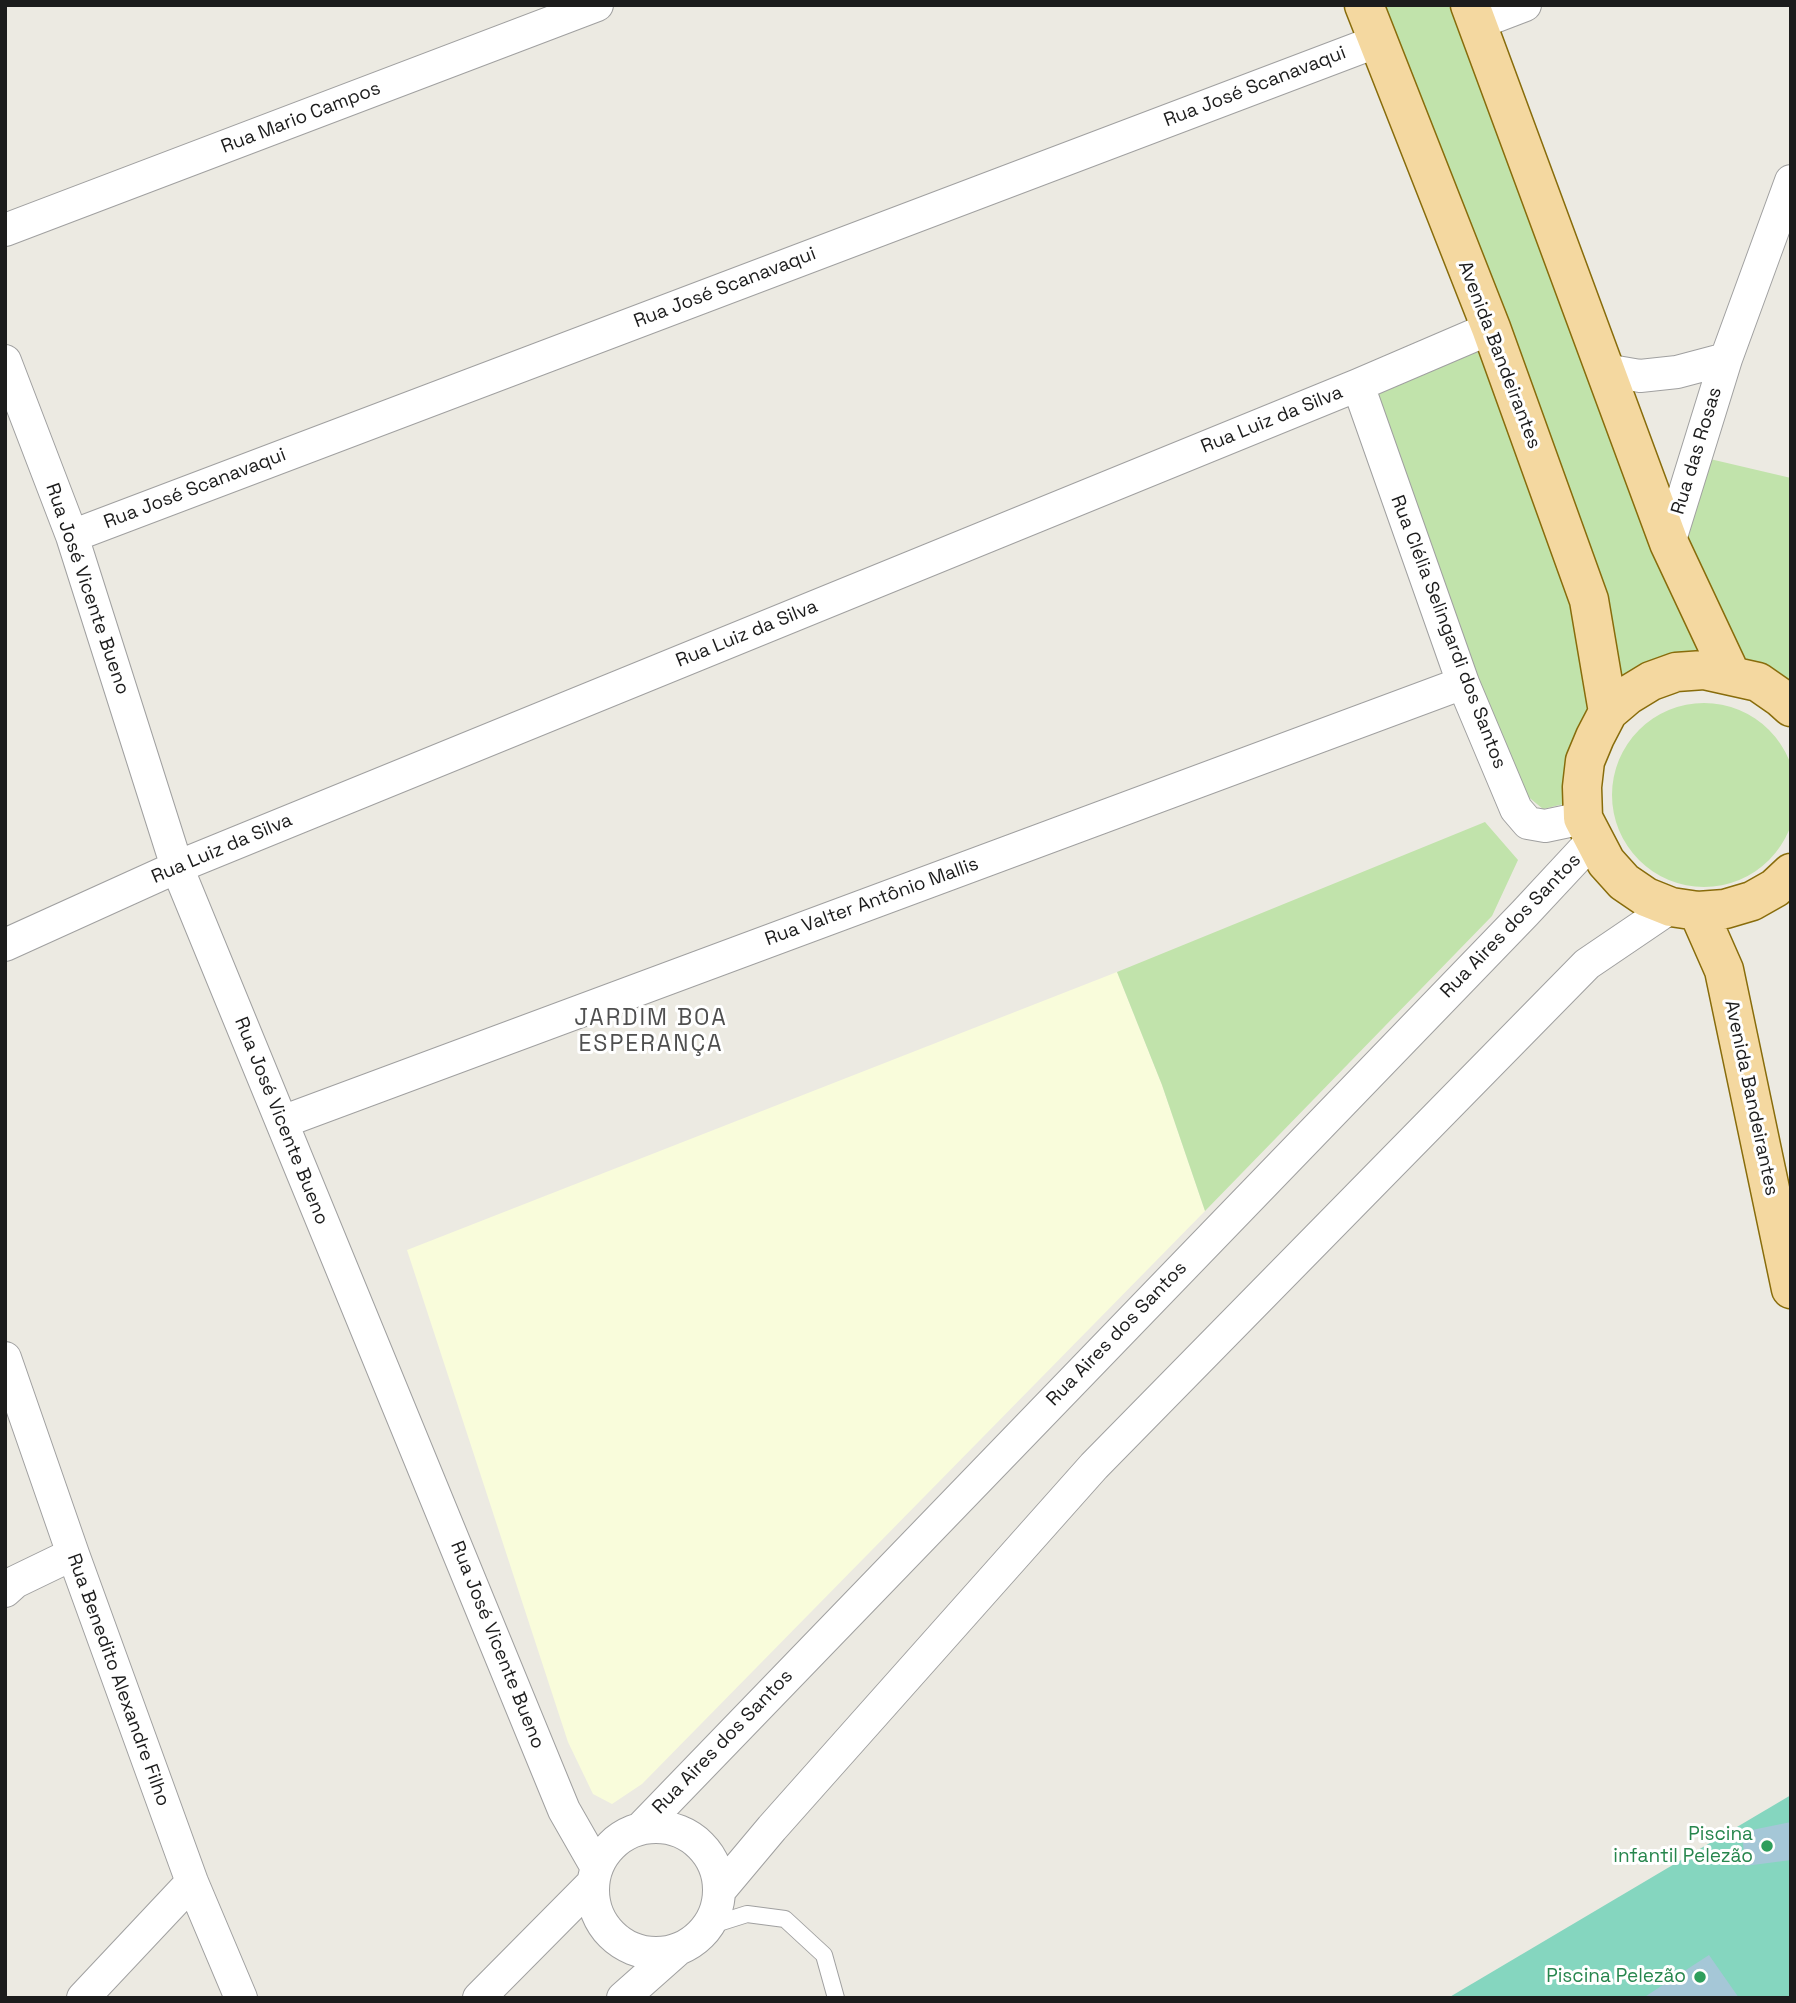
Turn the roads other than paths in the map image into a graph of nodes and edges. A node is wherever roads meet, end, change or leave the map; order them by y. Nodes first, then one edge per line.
1 (597, 5) edge
2 (1364, 5) edge
3 (1525, 5) edge
4 (1474, 14) edge
5 (1378, 41) junction
6 (1788, 193) edge
7 (5, 230) edge
8 (1490, 328) junction
9 (1726, 359) junction
10 (5, 361) edge
11 (1605, 370) junction
12 (1358, 385) junction
13 (72, 536) junction
14 (1669, 543) junction
15 (1731, 675) junction
16 (1463, 683) junction
17 (1791, 707) edge
18 (1608, 712) junction
19 (1588, 829) junction
20 (177, 867) junction
21 (1791, 873) edge
22 (1685, 909) junction
23 (5, 945) edge
24 (282, 1122) junction
25 (1791, 1289) edge
26 (5, 1358) edge
27 (73, 1553) junction
28 (5, 1591) edge
29 (641, 1828) junction
30 (594, 1874) junction
31 (192, 1882) junction
32 (720, 1890) junction
33 (709, 1926) junction
34 (676, 1951) junction
35 (83, 1998) edge
36 (241, 1998) edge
37 (479, 1998) edge
38 (623, 1998) edge
39 (836, 1998) edge

1 - 7 street, Rua Mario Campos
2 - 5 main road, Avenida Bandeirantes
3 - 4 street
4 - 11 main road
5 - 8 main road, Avenida Bandeirantes
5 - 13 street, Rua José Scanavaqui
6 - 9 street, Rua das Rosas
8 - 12 street, Rua Luiz da Silva
8 - 18 main road, Avenida Bandeirantes
9 - 11 street, Rua das Rosas
9 - 14 street, Rua das Rosas
10 - 13 street, Rua José Vicente Bueno
11 - 14 main road
12 - 16 street, Rua Clélia Selingardi dos Santos
12 - 20 street, Rua Luiz da Silva
13 - 20 street, Rua José Vicente Bueno
14 - 15 main road
15 - 17 main road
15 - 18 main road
16 - 19 street, Rua Clélia Selingardi dos Santos
16 - 24 street, Rua Valter Antônio Mallis
18 - 19 main road
19 - 22 main road
19 - 29 street, Rua Aires dos Santos
20 - 23 street, Rua Luiz da Silva
20 - 24 street, Rua José Vicente Bueno
21 - 22 main road
22 - 25 main road, Avenida Bandeirantes
22 - 32 street
24 - 30 street, Rua José Vicente Bueno
26 - 27 street, Rua Benedito Alexandre Filho
27 - 28 street
27 - 31 street, Rua Benedito Alexandre Filho
29 - 30 street, Rua Aires dos Santos
29 - 32 street, Rua Aires dos Santos
30 - 34 street
30 - 37 street, Rua Aires dos Santos
31 - 35 street
31 - 36 street, Rua Benedito Alexandre Filho
32 - 33 street
33 - 34 street
33 - 39 lane
34 - 38 street

